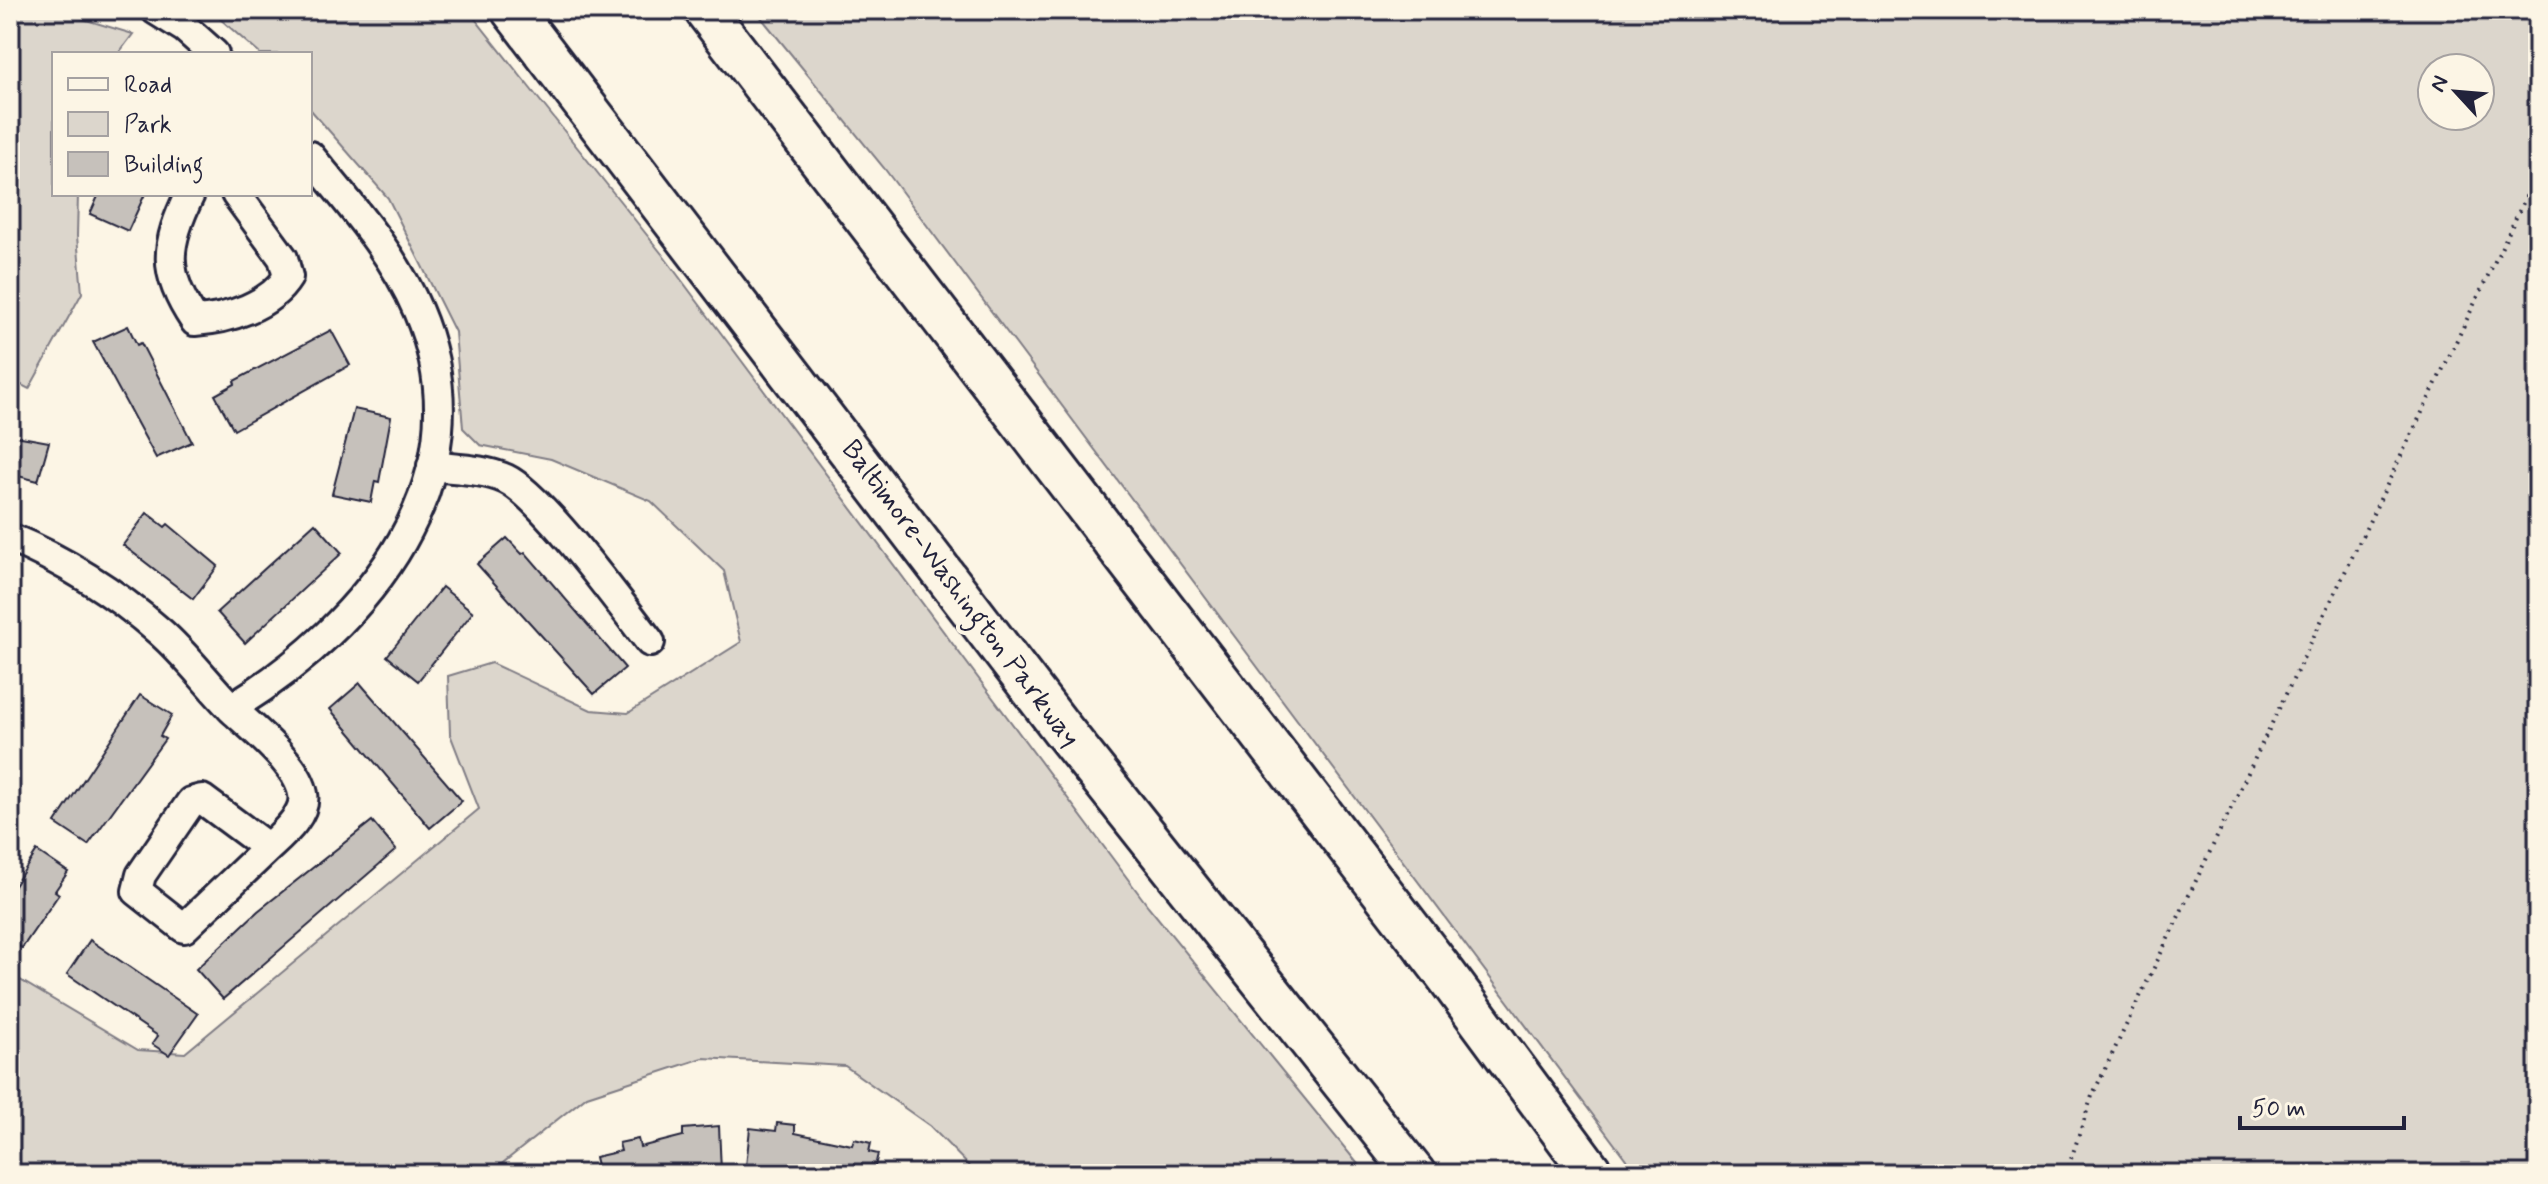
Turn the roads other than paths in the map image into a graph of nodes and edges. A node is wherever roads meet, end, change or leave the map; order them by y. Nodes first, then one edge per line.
1 (156, 10) edge
2 (512, 10) edge
3 (705, 10) edge
4 (212, 52) edge
5 (312, 159) edge
6 (189, 196) edge
7 (237, 196) edge
8 (432, 466) junction
9 (10, 538) edge
10 (650, 642) dead end
11 (231, 708) junction
12 (268, 848) junction
13 (1415, 1174) edge
14 (1593, 1174) edge

1 - 4 street
2 - 13 highway, Baltimore-Washington Parkway
3 - 14 highway
5 - 8 street
6 - 7 street
8 - 10 street
8 - 11 street
9 - 11 street
11 - 12 street
12 - 12 street

